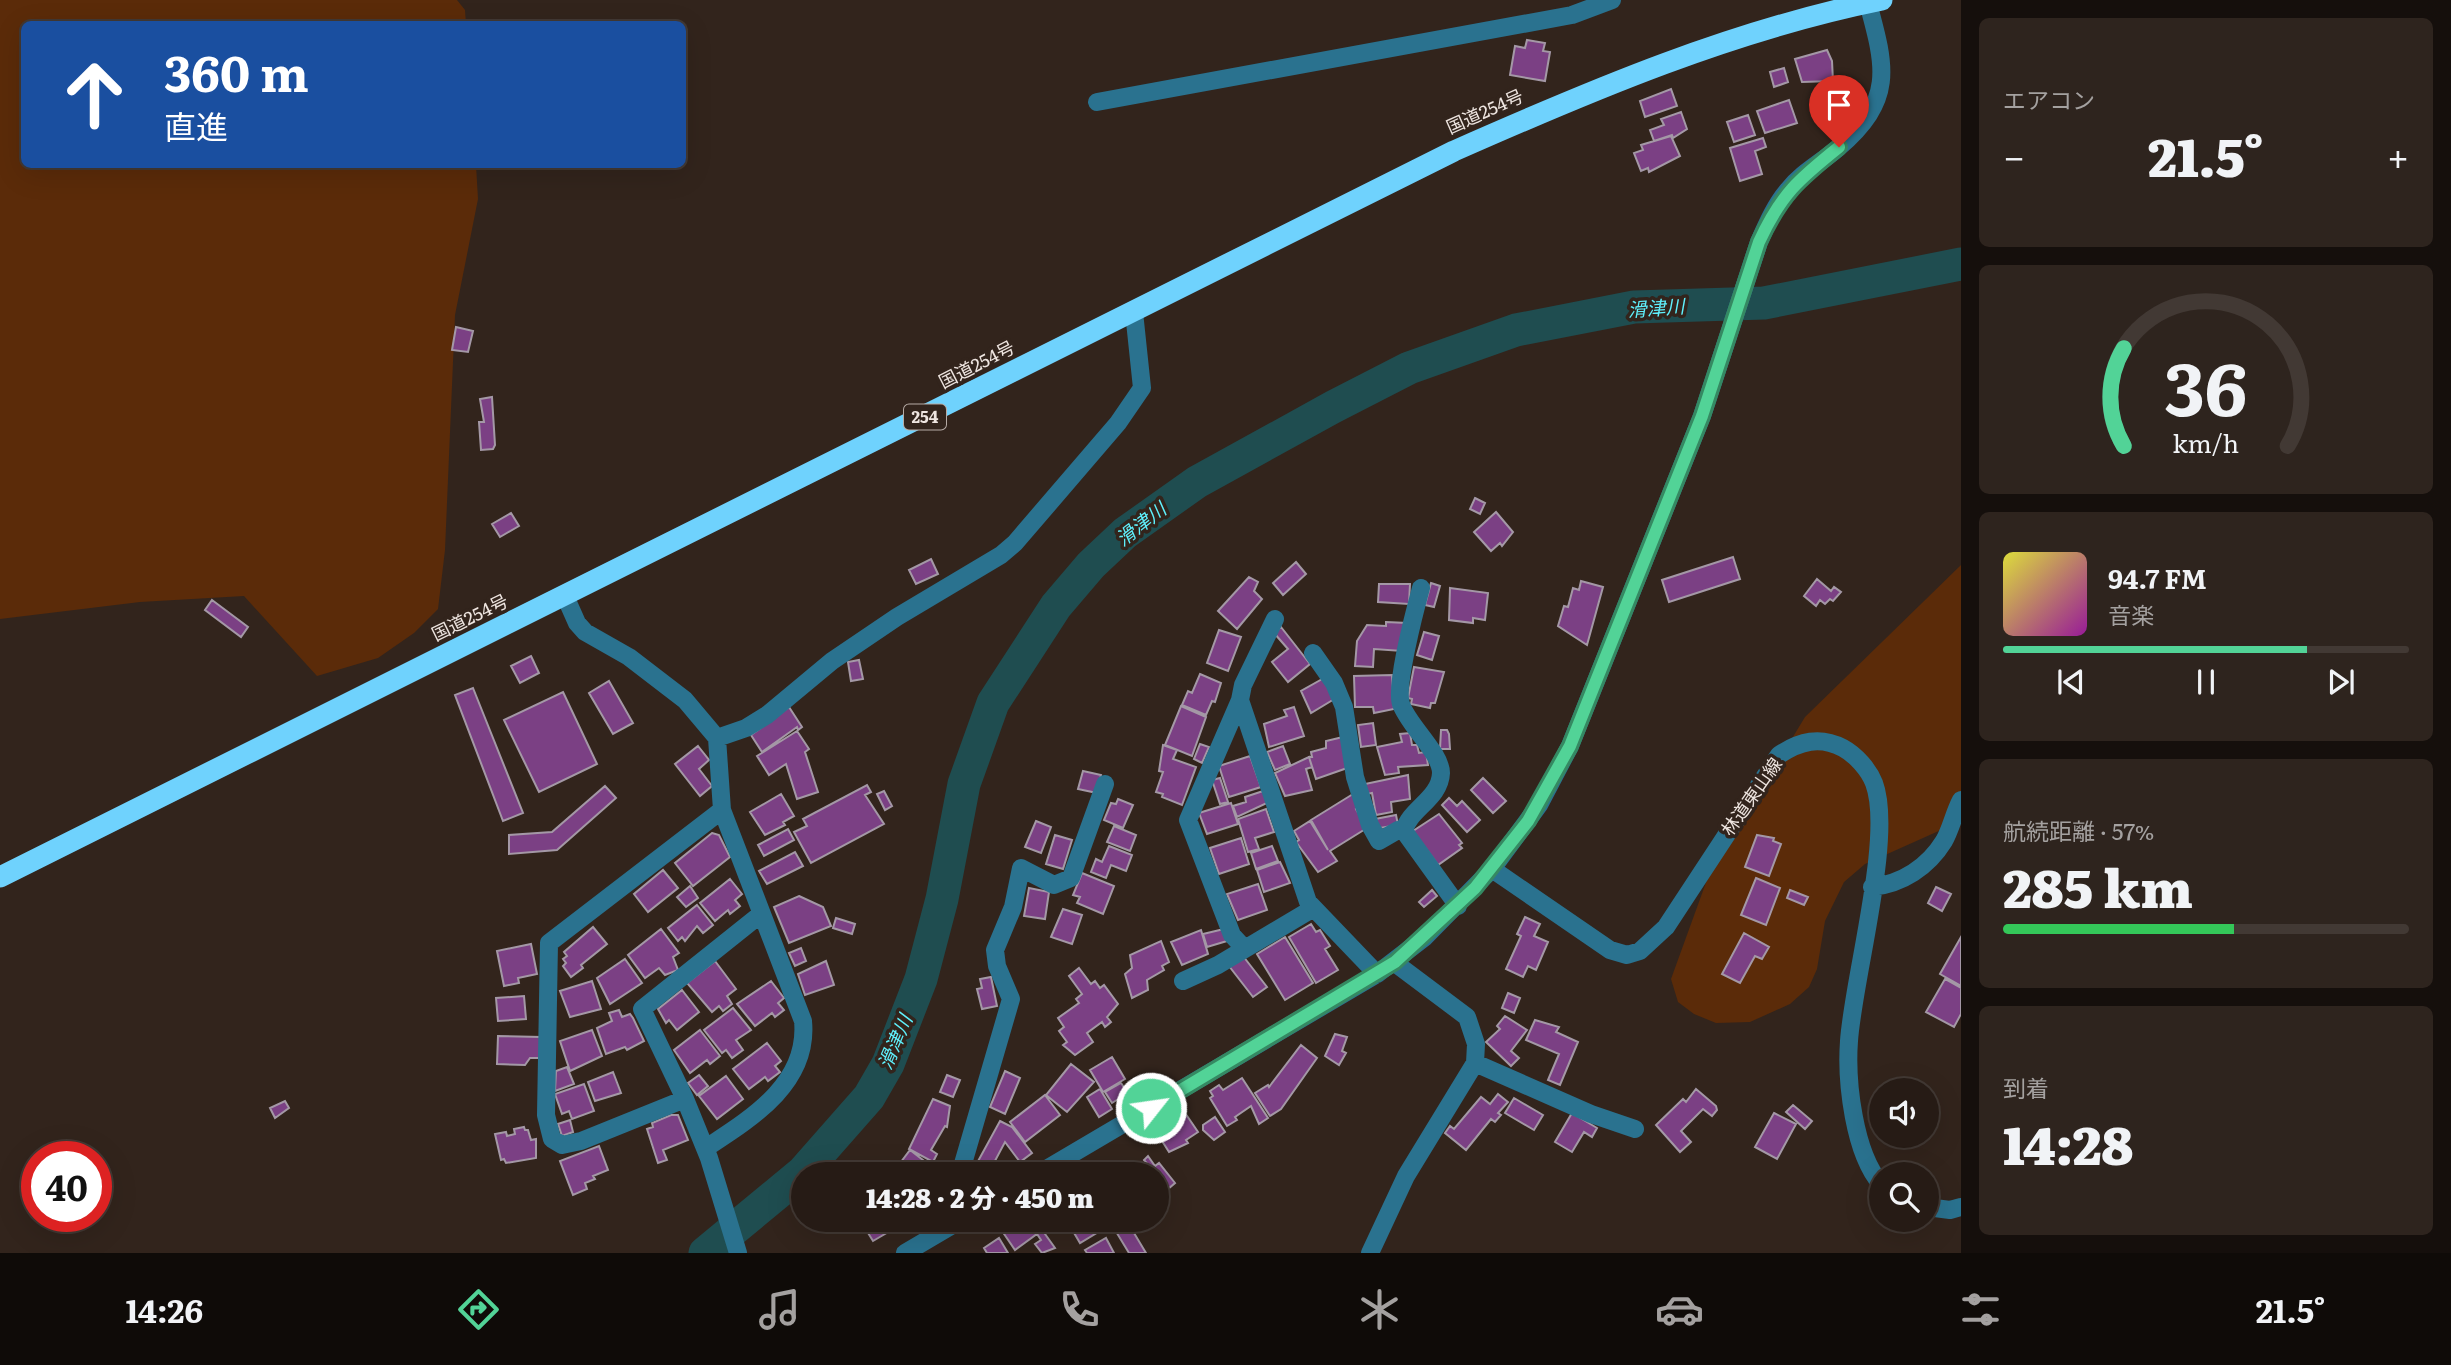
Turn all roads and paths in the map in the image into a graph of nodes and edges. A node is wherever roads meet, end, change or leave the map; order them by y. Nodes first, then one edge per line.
1 (1612, 0) edge
2 (1875, 1) edge
3 (1097, 102) dead end
4 (1134, 312) junction
5 (1422, 588) dead end
6 (565, 596) junction
7 (1275, 619) dead end
8 (1313, 653) dead end
9 (1240, 700) junction
10 (717, 737) junction
11 (1105, 784) dead end
12 (1961, 800) edge
13 (722, 810) junction
14 (1404, 831) junction
15 (1492, 869) junction
16 (0, 877) edge
17 (1872, 887) junction
18 (1458, 905) junction
19 (1312, 909) junction
20 (761, 914) junction
21 (1244, 948) junction
22 (1395, 962) junction
23 (1377, 974) junction
24 (1183, 981) dead end
25 (1475, 1063) junction
26 (685, 1099) junction
27 (1635, 1129) dead end
28 (707, 1153) junction
29 (963, 1162) edge
30 (1058, 1162) edge
31 (1870, 1162) edge
32 (1961, 1207) edge
33 (1939, 1209) edge
34 (941, 1232) edge
35 (738, 1253) edge
36 (905, 1253) edge
37 (1370, 1253) edge

1 - 3 street
2 - 4 highway, 国道254号 / 254
2 - 15 street
4 - 6 highway, 国道254号 / 254
4 - 10 street
5 - 14 street
6 - 10 street
6 - 16 highway, 国道254号 / 254
7 - 9 street
8 - 14 street
9 - 19 street
9 - 21 street
10 - 13 street
11 - 29 street
12 - 17 street
13 - 20 street
13 - 26 street
14 - 18 street
15 - 17 street, 林道東山線
15 - 18 street
17 - 31 street, 林道東山線
18 - 22 street
19 - 21 street
19 - 23 street
20 - 26 street
20 - 28 street
21 - 24 street
22 - 23 street
22 - 25 street
23 - 30 street
25 - 27 street
25 - 37 street
26 - 28 street
28 - 35 street
32 - 33 street
34 - 36 street

